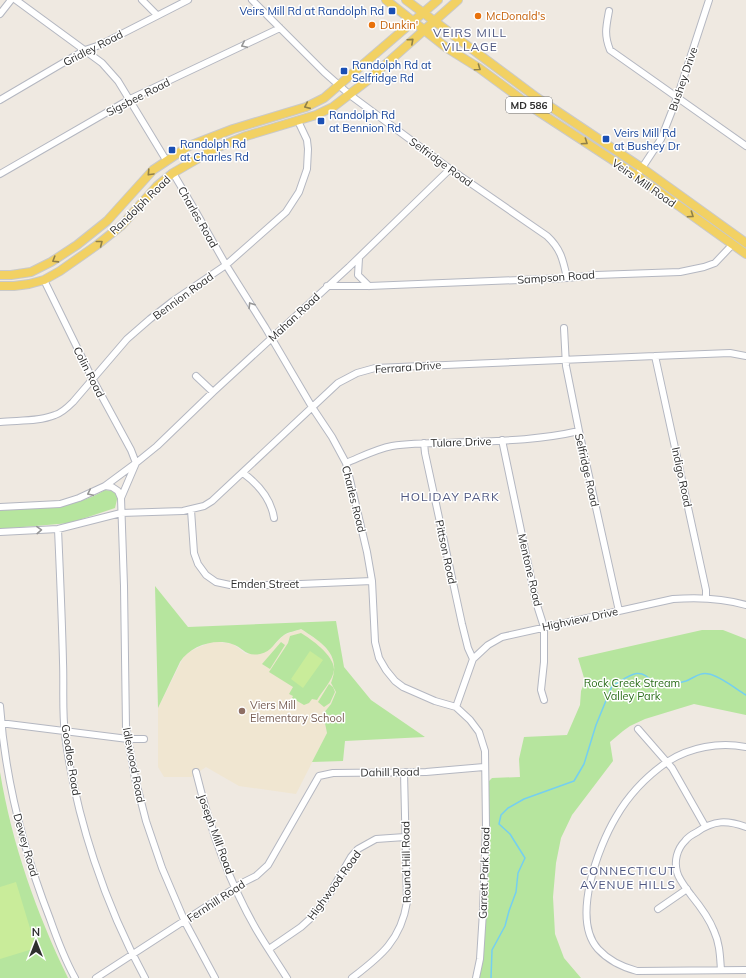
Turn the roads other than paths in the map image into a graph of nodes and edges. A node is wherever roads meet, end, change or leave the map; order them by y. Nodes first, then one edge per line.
1 (11, 0) edge
2 (16, 0) edge
3 (142, 0) edge
4 (188, 0) edge
5 (252, 0) edge
6 (386, 0) edge
7 (406, 0) edge
8 (438, 0) edge
9 (458, 0) edge
10 (710, 0) edge
11 (609, 11) dead end
12 (422, 13) junction
13 (0, 14) edge
14 (157, 15) junction
15 (412, 21) junction
16 (434, 21) junction
17 (280, 28) junction
18 (423, 30) junction
19 (85, 50) junction
20 (339, 85) junction
21 (350, 95) junction
22 (677, 98) junction
23 (130, 99) junction
24 (0, 100) edge
25 (298, 121) junction
26 (746, 146) edge
27 (166, 160) junction
28 (642, 168) junction
29 (450, 169) junction
30 (173, 173) junction
31 (0, 174) edge
32 (636, 176) junction
33 (746, 243) edge
34 (733, 244) junction
35 (746, 254) edge
36 (359, 258) junction
37 (226, 265) junction
38 (0, 275) edge
39 (567, 278) junction
40 (44, 280) junction
41 (0, 286) edge
42 (327, 286) junction
43 (369, 286) junction
44 (564, 328) dead end
45 (271, 339) junction
46 (655, 356) junction
47 (746, 356) edge
48 (565, 359) junction
49 (196, 376) dead end
50 (93, 380) junction
51 (212, 392) junction
52 (312, 408) junction
53 (0, 420) edge
54 (579, 430) junction
55 (502, 440) junction
56 (424, 443) junction
57 (136, 463) junction
58 (346, 463) junction
59 (243, 473) junction
60 (104, 486) junction
61 (121, 498) junction
62 (0, 507) edge
63 (190, 510) junction
64 (121, 513) junction
65 (274, 518) dead end
66 (58, 529) junction
67 (0, 532) edge
68 (372, 581) junction
69 (706, 598) junction
70 (746, 605) edge
71 (619, 611) junction
72 (544, 627) junction
73 (473, 659) junction
74 (544, 700) dead end
75 (0, 706) edge
76 (456, 707) junction
77 (1, 724) junction
78 (638, 729) dead end
79 (65, 731) junction
80 (128, 739) junction
81 (144, 739) dead end
82 (746, 747) edge
83 (667, 762) junction
84 (484, 767) junction
85 (196, 772) dead end
86 (404, 772) junction
87 (307, 797) joint
88 (705, 826) junction
89 (746, 827) edge
90 (405, 837) junction
91 (236, 889) junction
92 (687, 889) junction
93 (658, 909) dead end
94 (184, 922) junction
95 (269, 949) junction
96 (132, 955) junction
97 (721, 970) junction
98 (746, 970) edge
99 (76, 978) edge
100 (96, 978) edge
101 (146, 978) edge
102 (215, 978) edge
103 (287, 978) edge
104 (352, 978) edge
105 (476, 978) edge

1 - 13 street
2 - 19 street
3 - 14 street
4 - 14 street, Gridley Road
5 - 17 street, Selfridge Road
6 - 15 main road, Veirs Mill Road / MD 586
7 - 12 main road, Veirs Mill Road / MD 586
8 - 12 main road, Randolph Road
9 - 16 main road, Randolph Road
10 - 22 street, Bushey Drive
11 - 22 street
12 - 15 main road, Randolph Road
12 - 16 main road, Veirs Mill Road / MD 586
14 - 19 street, Gridley Road
15 - 18 main road, Veirs Mill Road / MD 586
15 - 20 main road, Randolph Road
16 - 18 main road, Randolph Road
16 - 28 main road, Veirs Mill Road / MD 586
17 - 20 street, Selfridge Road
17 -> 23 street, Sigsbee Road
21 -> 18 main road, Randolph Road
18 -> 32 main road, Veirs Mill Road / MD 586
19 - 23 street
19 - 24 street, Gridley Road
20 - 21 street, Selfridge Road
20 -> 27 main road, Randolph Road
21 - 25 main road, Randolph Road
21 - 29 street, Selfridge Road
22 - 26 street
22 - 28 street, Bushey Drive
23 - 27 street
23 - 31 street, Sigsbee Road
25 - 30 main road, Randolph Road
25 - 37 street, Bennion Road
27 -> 38 main road, Randolph Road
28 - 32 street, Bushey Drive
28 - 33 main road, Veirs Mill Road / MD 586
29 - 36 street, Mahan Road
29 - 39 street, Selfridge Road
30 - 37 street, Charles Road
40 -> 30 main road, Randolph Road
32 -> 34 main road, Veirs Mill Road / MD 586
34 - 35 main road, Veirs Mill Road / MD 586
34 - 39 street, Sampson Road
36 - 42 street, Mahan Road
36 - 43 street
45 -> 37 street, Charles Road
37 - 50 street, Bennion Road
39 - 43 street, Sampson Road
40 - 41 main road, Randolph Road
40 - 50 street, Colin Road
42 - 43 street, Sampson Road
42 - 45 street, Mahan Road
44 - 48 street, Selfridge Road
45 - 51 street, Mahan Road
45 - 52 street, Charles Road
46 - 47 street, Ferrara Drive
46 - 48 street, Ferrara Drive
46 - 69 street, Indigo Road
48 - 52 street, Ferrara Drive
48 - 54 street, Selfridge Road
49 - 51 street
50 - 53 street, Bennion Road
50 - 57 street, Colin Road
51 - 57 street, Mahan Road
52 - 58 street, Charles Road
52 - 59 street, Ferrara Drive
54 - 55 street, Tulare Drive
54 - 71 street, Selfridge Road
55 - 56 street, Tulare Drive
55 - 72 street, Mentone Road
56 - 58 street, Tulare Drive
56 - 73 street, Pittson Road
57 - 60 street, Mahan Road
57 - 61 street, Mahan Road
58 - 68 street, Charles Road
59 - 63 street, Ferrara Drive
59 - 65 street
60 - 61 street
60 -> 62 street, Mahan Road
61 - 64 street, Mahan Road
63 - 64 street, Ferrara Drive
63 - 68 street, Emden Street
64 - 66 street
64 - 80 street, Idlewood Road
67 -> 66 street
66 - 79 street, Goodloe Road
68 - 76 street, Charles Road
69 - 70 street, Highview Drive
69 - 71 street, Highview Drive
71 - 72 street, Highview Drive
72 - 73 street, Highview Drive
72 - 74 street, Mentone Road
73 - 76 street, Highview Drive
75 - 77 street, Dewey Road
76 - 84 street, Charles Road
77 - 79 street
77 - 99 street, Dewey Road
78 - 83 street
79 - 80 street
79 - 96 street, Goodloe Road
80 - 81 street
80 - 94 street, Idlewood Road
82 - 83 street
83 - 88 street
83 - 97 street
84 - 86 street, Dahill Road
84 - 105 street, Garrett Park Road
85 - 91 street, Joseph Mill Road
86 - 87 street, Dahill Road
86 - 90 street, Round Hill Road
87 - 91 street, Fernhill Road
88 - 89 street
88 - 92 street
90 - 95 street, Highwood Road
90 - 104 street, Round Hill Road
91 - 94 street, Fernhill Road
91 - 95 street, Joseph Mill Road
92 - 93 street
92 - 97 street
94 - 96 street, Fernhill Road
94 - 102 street, Idlewood Road
95 - 103 street, Joseph Mill Road
96 - 100 street, Fernhill Road
96 - 101 street, Goodloe Road
97 - 98 street

